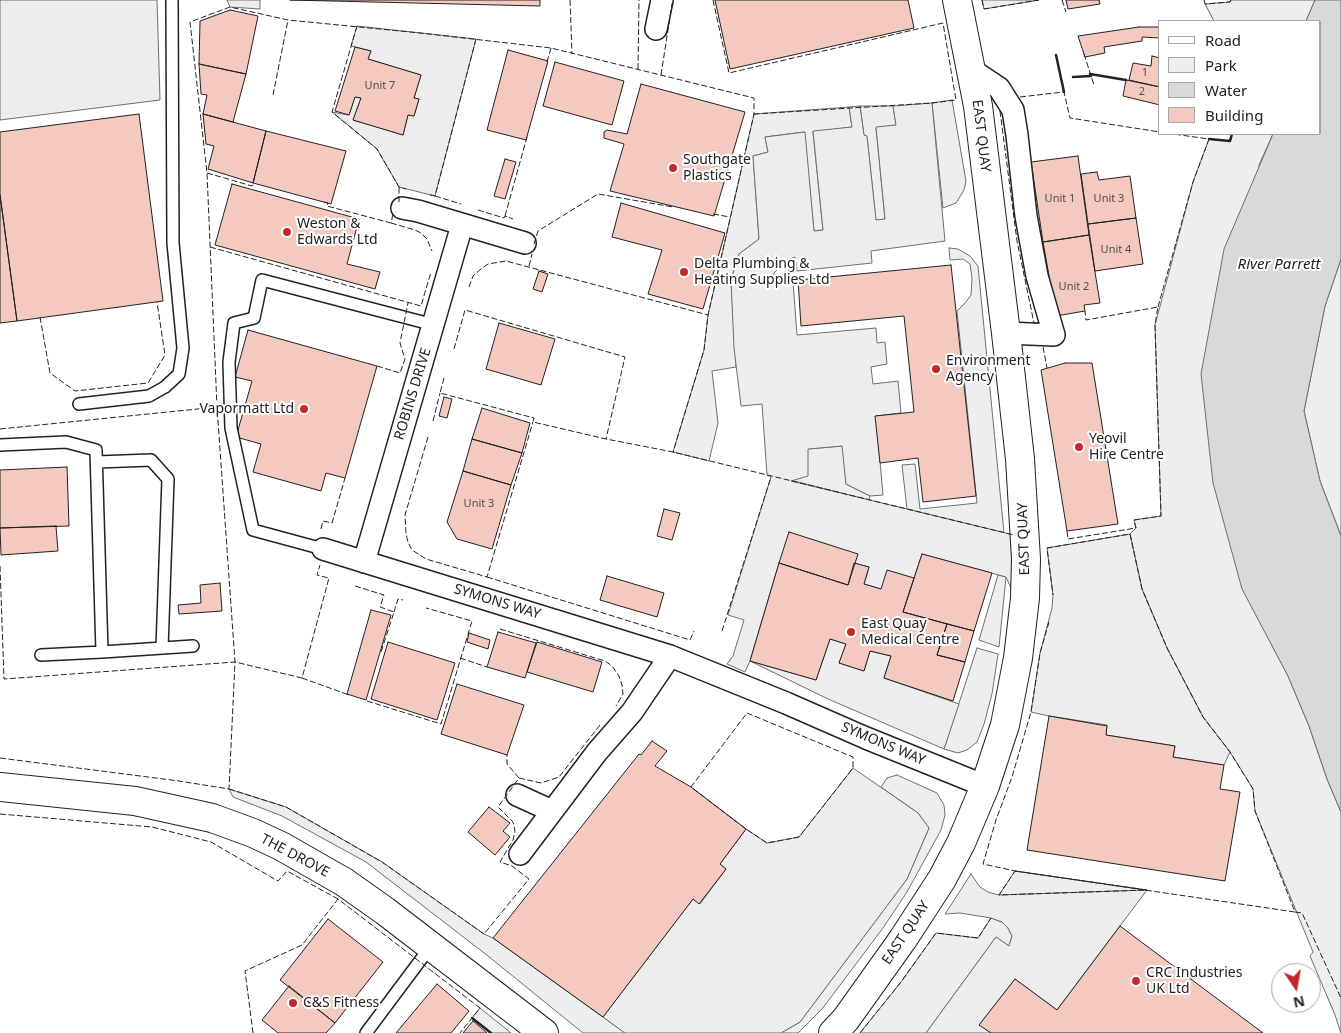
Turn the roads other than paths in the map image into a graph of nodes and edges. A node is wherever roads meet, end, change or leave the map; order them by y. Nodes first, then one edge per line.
1 (172, 0) edge
2 (662, 0) edge
3 (957, 0) edge
4 (656, 29) dead end
5 (972, 70) junction
6 (402, 208) dead end
7 (462, 225) junction
8 (525, 243) dead end
9 (434, 325) junction
10 (1006, 333) junction
11 (79, 404) dead end
12 (0, 445) edge
13 (96, 462) junction
14 (323, 550) joint
15 (364, 562) junction
16 (193, 646) dead end
17 (162, 648) junction
18 (102, 652) junction
19 (41, 655) dead end
20 (670, 656) junction
21 (985, 786) junction
22 (0, 788) edge
23 (517, 795) dead end
24 (552, 811) junction
25 (520, 854) dead end
26 (431, 946) junction
27 (366, 1033) edge
28 (544, 1033) edge
29 (833, 1033) edge

1 - 11 lane
2 - 4 street
3 - 5 street, EAST QUAY
5 - 10 street, EAST QUAY
5 - 10 street
6 - 7 street
7 - 8 street
7 - 9 street, ROBINS DRIVE
9 - 14 lane
9 - 15 street, ROBINS DRIVE
10 - 21 street, EAST QUAY
12 - 13 lane
13 - 17 lane
13 - 18 lane
14 - 15 street, SYMONS WAY
15 - 20 street, SYMONS WAY
16 - 17 lane
17 - 18 lane
18 - 19 lane
20 - 21 street, SYMONS WAY
20 - 24 street
21 - 29 street, EAST QUAY
22 - 26 street, THE DROVE
23 - 24 street
24 - 25 street
26 - 27 lane
26 - 28 street, THE DROVE

